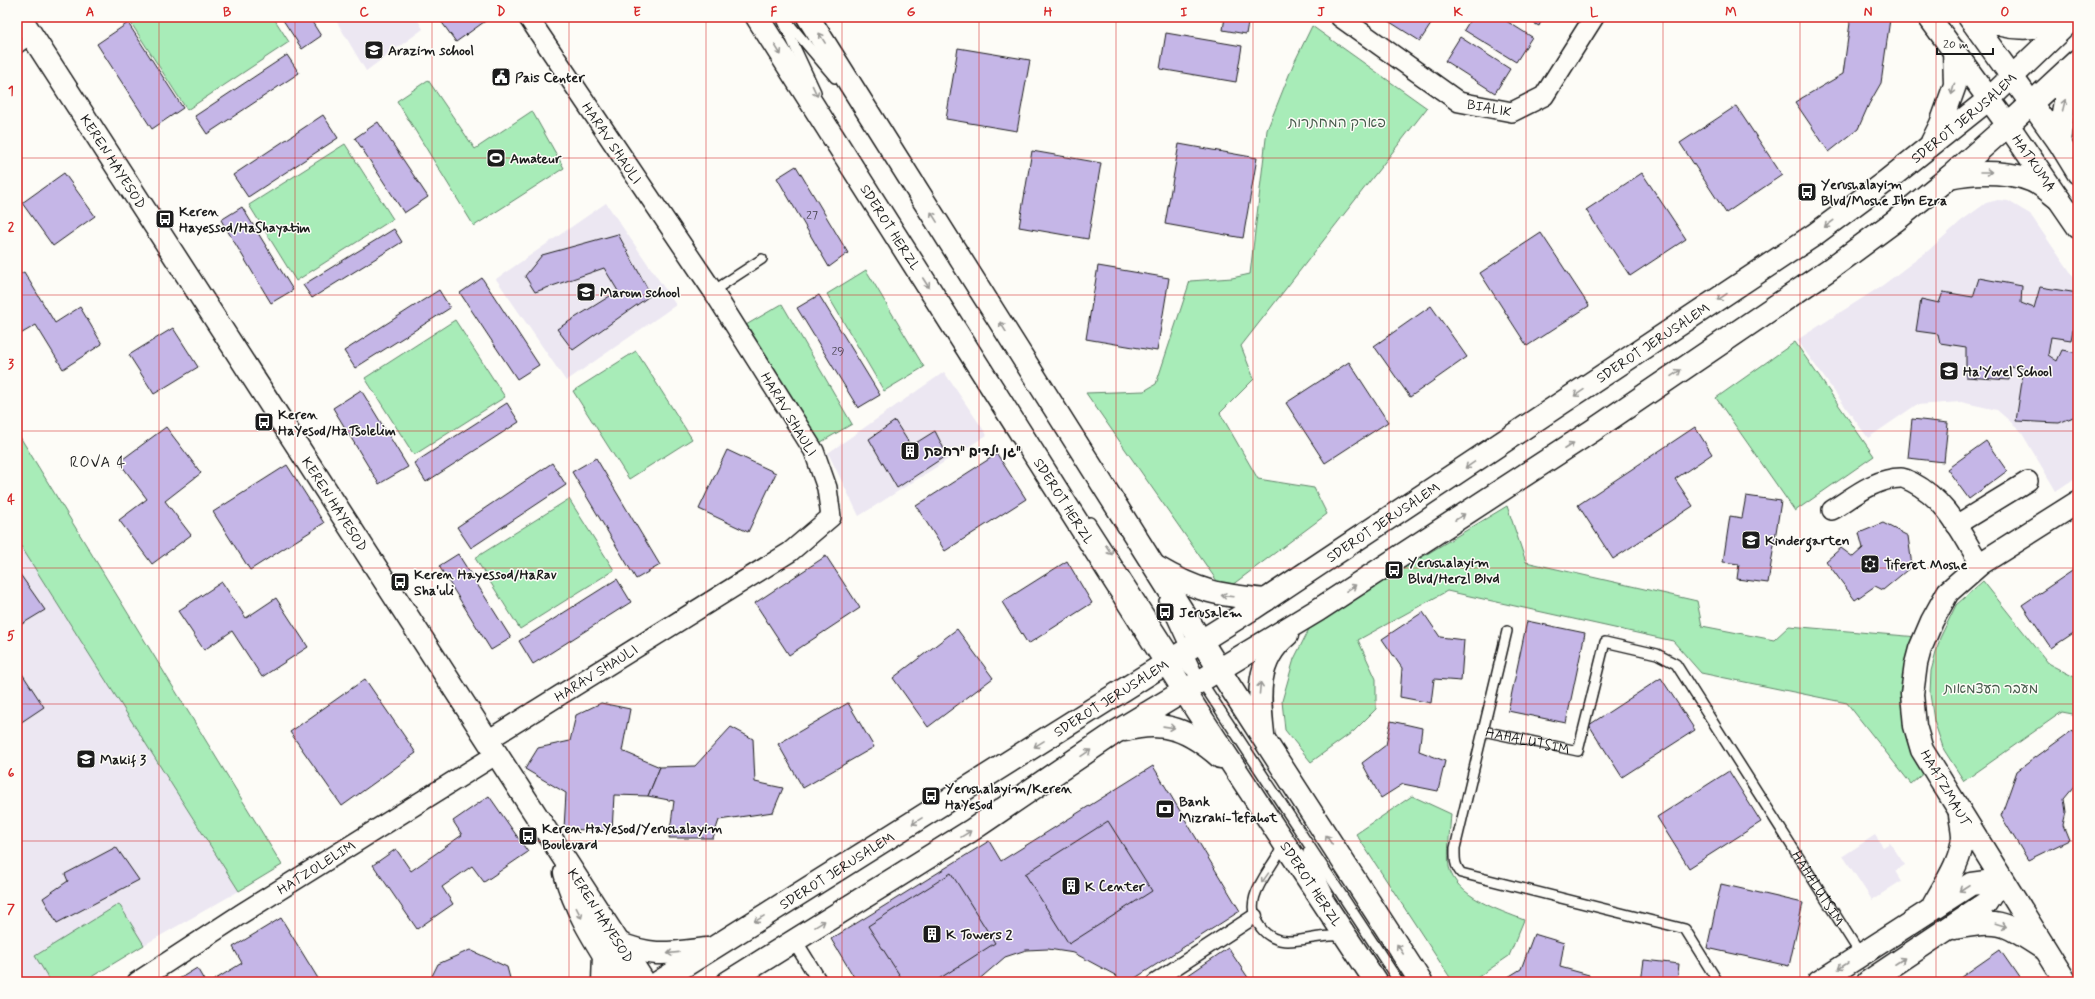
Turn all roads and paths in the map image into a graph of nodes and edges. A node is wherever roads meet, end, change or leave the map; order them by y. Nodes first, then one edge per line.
1 (528, 17) edge
2 (757, 17) edge
3 (783, 17) edge
4 (808, 17) edge
5 (1340, 17) edge
6 (1594, 17) edge
7 (1929, 17) edge
8 (1969, 17) edge
9 (1984, 17) edge
10 (2071, 19) edge
11 (26, 29) edge
12 (1954, 50) junction
13 (2078, 60) edge
14 (2078, 71) edge
15 (2013, 77) junction
16 (1989, 99) junction
17 (2032, 104) junction
18 (2008, 125) junction
19 (880, 131) junction
20 (2059, 142) junction
21 (1929, 148) junction
22 (845, 156) junction
23 (2078, 173) edge
24 (1948, 178) junction
25 (2059, 199) junction
26 (2078, 227) edge
27 (762, 259) dead end
28 (712, 291) junction
29 (996, 393) junction
30 (2028, 481) dead end
31 (1076, 502) dead end
32 (2078, 502) edge
33 (1832, 510) dead end
34 (1085, 515) dead end
35 (1956, 525) junction
36 (1980, 564) junction
37 (1151, 571) junction
38 (1160, 594) dead end
39 (1266, 600) junction
40 (1318, 610) junction
41 (1507, 631) dead end
42 (1183, 653) junction
43 (1201, 680) junction
44 (1483, 731) junction
45 (1116, 732) junction
46 (1264, 741) junction
47 (492, 747) junction
48 (1234, 769) junction
49 (1289, 814) junction
50 (1960, 814) junction
51 (1284, 844) junction
52 (2001, 880) junction
53 (1930, 910) junction
54 (1255, 916) junction
55 (1949, 929) junction
56 (1344, 936) junction
57 (794, 940) junction
58 (611, 948) junction
59 (712, 949) junction
60 (2047, 951) junction
61 (1861, 955) junction
62 (1371, 975) edge
63 (137, 982) edge
64 (603, 982) edge
65 (621, 982) edge
66 (644, 982) edge
67 (659, 982) edge
68 (728, 982) edge
69 (820, 982) edge
70 (1154, 982) edge
71 (1399, 982) edge
72 (1421, 982) edge
73 (1718, 982) edge
74 (1819, 982) edge
75 (1868, 982) edge
76 (2066, 982) edge

1 - 28 street, HARAV SHAULI
2 -> 22 main road, SDEROT HERZL
3 - 19 lane
3 -> 22 lane
19 -> 4 main road, SDEROT HERZL
5 - 6 street, BIALIK
7 - 12 main road, HATKUMA
8 - 15 main road
9 - 10 main road
10 - 15 main road, SDEROT JERUSALEM
11 - 47 main road, KEREN HAYESOD
12 - 16 main road, HATKUMA
12 -> 21 main road
13 - 17 main road
20 -> 14 main road
15 - 16 main road, SDEROT JERUSALEM
15 - 17 main road
16 - 18 main road, HATKUMA
16 - 21 main road, SDEROT JERUSALEM
17 - 18 main road
17 - 20 main road
18 - 24 main road
18 - 25 main road, HATKUMA
37 -> 19 main road, SDEROT HERZL
20 - 23 main road
21 -> 39 main road, SDEROT JERUSALEM
22 -> 29 main road, SDEROT HERZL
24 -> 25 main road
40 -> 24 main road
25 - 26 main road, HATKUMA
27 - 28 lane
28 - 47 street, HARAV SHAULI
29 - 31 lane
29 - 42 main road, SDEROT HERZL
30 - 35 street
32 - 36 main road, HAATZMAUT
33 - 35 street
34 -> 42 lane
35 - 36 street
36 - 50 main road, HAATZMAUT
39 -> 37 main road
37 - 42 main road, SDEROT HERZL
38 - 42 lane
39 - 42 main road, SDEROT JERUSALEM
40 - 43 main road
46 -> 40 main road
41 - 44 lane
42 - 43 main road, SDEROT HERZL
42 - 43 main road, SDEROT HERZL
42 -> 59 main road, SDEROT JERUSALEM
43 - 45 main road
43 - 46 main road, SDEROT HERZL
43 - 48 main road, SDEROT HERZL
43 - 49 lane
44 - 61 lane, HAHALUTSIM
44 - 73 lane, HAHALUTSIM
45 -> 48 main road
57 -> 45 main road
72 -> 46 main road, SDEROT HERZL
47 - 58 main road, KEREN HAYESOD
47 - 63 street, HATZOLELIM
48 - 51 main road, SDEROT HERZL
49 - 62 lane
49 - 71 lane
50 - 52 main road, HAATZMAUT
50 - 53 main road
51 -> 54 lane
51 - 56 main road, SDEROT HERZL
52 -> 53 main road
52 - 55 main road
52 - 60 main road, HAATZMAUT
53 - 61 main road
54 - 56 lane
54 - 70 street
55 -> 60 main road
75 -> 55 main road
56 - 62 main road, SDEROT HERZL
57 - 68 main road
57 - 69 street
59 -> 58 main road
58 - 64 main road
58 - 65 main road, KEREN HAYESOD
58 - 66 main road, KEREN HAYESOD
59 - 67 main road, SDEROT JERUSALEM
60 - 76 main road, HAATZMAUT
61 -> 74 main road

